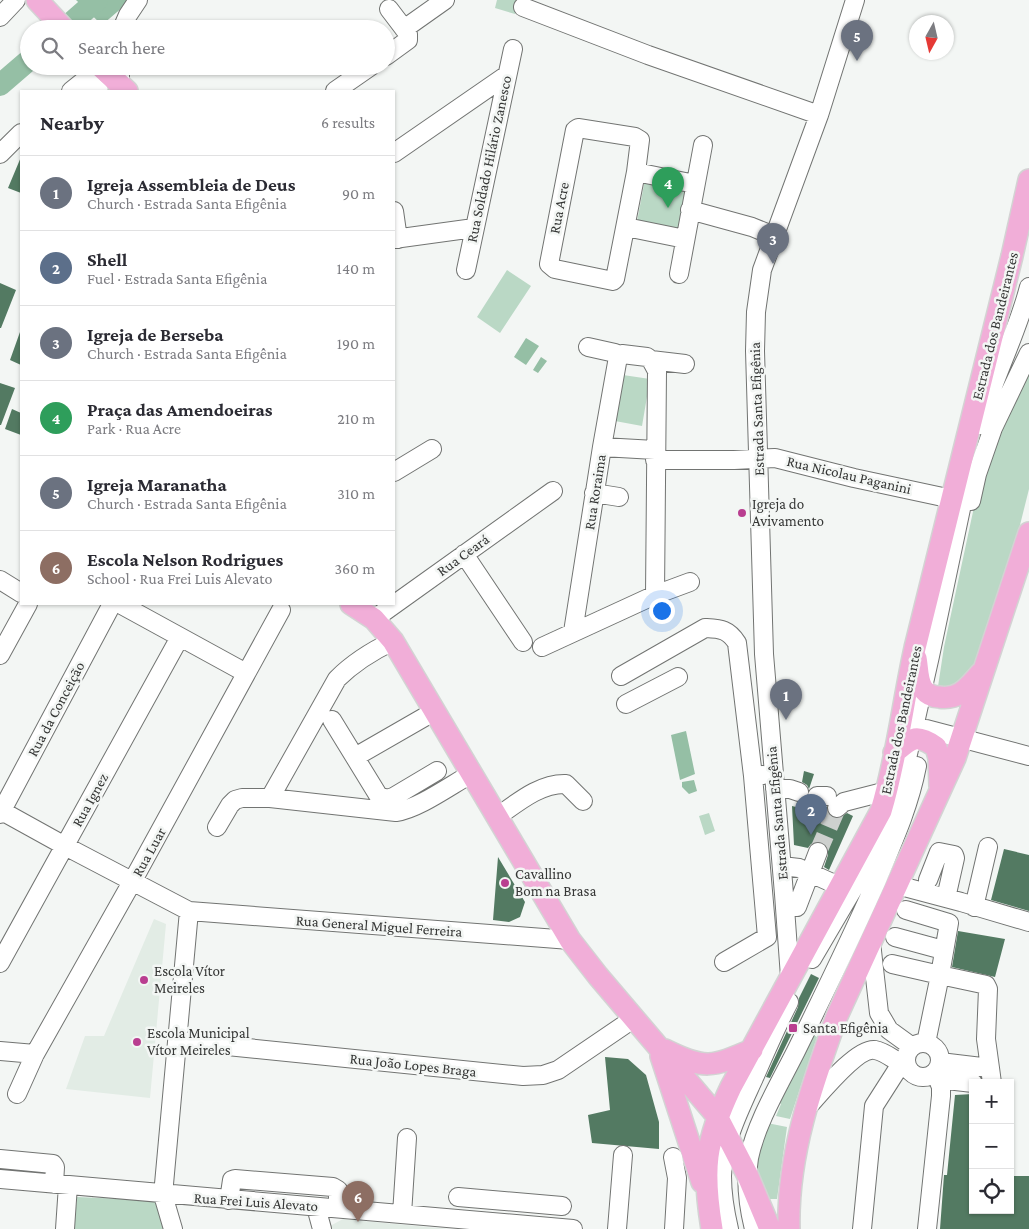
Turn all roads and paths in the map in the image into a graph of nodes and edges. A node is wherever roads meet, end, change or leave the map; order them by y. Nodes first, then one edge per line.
1 (16, 0) edge
2 (37, 0) edge
3 (138, 0) edge
4 (445, 0) edge
5 (856, 0) edge
6 (524, 7) dead end
7 (389, 9) dead end
8 (0, 17) edge
9 (56, 20) edge
10 (126, 20) edge
11 (404, 29) junction
12 (513, 48) dead end
13 (395, 49) edge
14 (358, 75) edge
15 (507, 75) junction
16 (106, 78) edge
17 (74, 90) edge
18 (336, 90) edge
19 (819, 115) junction
20 (20, 134) edge
21 (703, 145) dead end
22 (395, 152) edge
23 (0, 154) edge
24 (636, 172) junction
25 (1029, 180) edge
26 (695, 184) junction
27 (690, 210) junction
28 (395, 225) edge
29 (626, 227) junction
30 (474, 228) junction
31 (774, 236) junction
32 (396, 239) edge
33 (685, 239) junction
34 (466, 270) dead end
35 (679, 274) dead end
36 (1029, 287) edge
37 (588, 347) dead end
38 (1029, 353) edge
39 (621, 355) junction
40 (652, 360) junction
41 (684, 364) dead end
42 (602, 447) junction
43 (432, 449) dead end
44 (655, 455) junction
45 (759, 459) junction
46 (395, 471) edge
47 (553, 491) dead end
48 (594, 493) junction
49 (619, 497) dead end
50 (952, 499) junction
51 (1029, 533) edge
52 (464, 554) junction
53 (0, 580) edge
54 (690, 582) dead end
55 (20, 591) edge
56 (655, 595) junction
57 (395, 604) edge
58 (27, 605) edge
59 (111, 605) edge
60 (122, 605) edge
61 (353, 605) edge
62 (393, 605) edge
63 (281, 610) dead end
64 (374, 619) junction
65 (573, 632) junction
66 (180, 637) junction
67 (393, 641) junction
68 (523, 642) dead end
69 (542, 647) dead end
70 (915, 648) junction
71 (0, 656) edge
72 (984, 669) junction
73 (246, 673) junction
74 (678, 677) dead end
75 (927, 692) junction
76 (435, 711) junction
77 (332, 720) dead end
78 (911, 738) junction
79 (963, 739) junction
80 (1029, 756) edge
81 (355, 758) junction
82 (436, 771) dead end
83 (471, 774) junction
84 (753, 776) junction
85 (775, 782) junction
86 (940, 791) junction
87 (799, 792) dead end
88 (878, 793) junction
89 (270, 798) junction
90 (830, 799) dead end
91 (583, 801) dead end
92 (1, 811) edge
93 (497, 817) junction
94 (217, 827) dead end
95 (65, 846) junction
96 (988, 847) dead end
97 (818, 852) tunnel mouth
98 (782, 866) junction
99 (810, 872) junction
100 (928, 880) dead end
101 (132, 882) junction
102 (840, 886) junction
103 (897, 886) junction
104 (784, 894) junction
105 (946, 898) junction
106 (828, 906) junction
107 (797, 907) junction
108 (974, 907) junction
109 (906, 910) dead end
110 (188, 911) junction
111 (1029, 922) edge
112 (896, 937) dead end
113 (570, 940) junction
114 (871, 942) junction
115 (943, 950) junction
116 (724, 962) dead end
117 (0, 963) edge
118 (892, 964) dead end
119 (940, 975) junction
120 (790, 977) junction
121 (633, 1018) junction
122 (178, 1041) junction
123 (918, 1044) junction
124 (657, 1046) junction
125 (752, 1050) junction
126 (0, 1051) edge
127 (34, 1054) junction
128 (902, 1068) junction
129 (938, 1071) junction
130 (991, 1075) edge
131 (969, 1082) edge
132 (17, 1094) dead end
133 (806, 1109) junction
134 (717, 1116) junction
135 (408, 1138) dead end
136 (729, 1138) junction
137 (623, 1155) dead end
138 (673, 1157) dead end
139 (0, 1159) edge
140 (747, 1174) junction
141 (0, 1179) edge
142 (61, 1184) junction
143 (164, 1195) junction
144 (706, 1196) junction
145 (229, 1200) junction
146 (316, 1206) junction
147 (338, 1208) junction
148 (402, 1214) junction
149 (466, 1224) edge
150 (512, 1226) edge
151 (563, 1228) edge
152 (65, 1229) edge
153 (173, 1229) edge
154 (322, 1229) edge
155 (617, 1229) edge
156 (674, 1229) edge
157 (712, 1229) edge
158 (729, 1229) edge
159 (754, 1229) edge
160 (770, 1229) edge
161 (789, 1229) edge
162 (862, 1229) edge
163 (927, 1229) edge

1 - 8 street
2 - 9 main road
3 - 10 street
4 - 11 street
5 - 19 street, Estrada Santa Efigênia
6 - 19 street
7 - 11 street
11 - 13 street
12 - 15 street, Rua Soldado Hilário Zanesco
14 - 18 street
15 - 22 street
15 - 30 street, Rua Soldado Hilário Zanesco
16 - 17 street
19 - 31 street, Estrada Santa Efigênia
20 - 23 street
21 - 26 street
24 - 26 street
24 - 29 street, Rua Acre
24 - 29 street, Rua Acre
25 - 50 main road, Estrada dos Bandeirantes
26 - 27 street
27 - 31 street
27 - 33 street
28 - 32 street
29 - 33 street
30 - 32 street
30 - 34 street, Rua Soldado Hilário Zanesco
31 - 45 street, Estrada Santa Efigênia
33 - 35 street
36 - 75 street
37 - 39 street
38 - 75 street
39 - 40 street
39 - 42 street, Rua Roraima
40 - 41 street
40 - 44 street
42 - 44 street, Rua Nicolau Paganini
42 - 48 street, Rua Roraima
43 - 46 street
44 - 45 street, Rua Nicolau Paganini
44 - 56 street
45 - 50 street, Rua Nicolau Paganini
45 - 85 street, Estrada Santa Efigênia
47 - 52 street, Rua Ceará
48 - 49 street
48 - 65 street, Rua Roraima
50 - 70 main road, Estrada dos Bandeirantes
51 - 72 main road
52 - 57 street, Rua Ceará
52 - 68 street
53 - 55 street
54 - 56 street
56 - 65 street
58 - 71 street
59 - 92 street, Rua da Conceição
60 - 66 street
61 - 64 main road
62 - 64 street, Rua Ceará
63 - 73 street, Rua Luar
64 - 67 main road
65 - 69 street
66 - 73 street
66 - 95 street, Rua Ignez
67 - 76 main road
67 - 89 street
70 - 75 main road
70 - 78 main road, Estrada dos Bandeirantes
72 - 75 main road
72 - 79 main road
73 - 101 street, Rua Luar
74 - 84 street
75 - 78 street
76 - 81 street
76 - 83 main road
77 - 81 street
78 - 79 street
78 - 86 main road
78 - 88 main road, Estrada dos Bandeirantes
78 - 136 street
78 - 140 street
79 - 80 street
79 - 86 main road
81 - 82 street
83 - 89 street
83 - 93 main road
84 - 85 street
84 - 116 street
85 - 87 street
85 - 98 street, Estrada Santa Efigênia
86 - 103 main road
88 - 90 street
88 - 102 main road, Estrada dos Bandeirantes
89 - 94 street
91 - 93 street
92 - 95 street
93 - 113 main road
95 - 101 street
95 - 117 street, Rua Ignez
96 - 108 street
97 - 99 street
98 - 99 street
98 - 104 street, Estrada Santa Efigênia
99 - 102 street
99 - 107 street
100 - 105 street
101 - 110 street
101 - 127 street, Rua Luar
102 - 106 main road, Estrada dos Bandeirantes
103 - 105 street
103 - 114 main road
104 - 107 street, Estrada Santa Efigênia
104 - 120 street, Estrada Santa Efigênia
105 - 108 street
106 - 107 street
106 - 120 main road, Estrada dos Bandeirantes
108 - 111 street
109 - 115 street
110 - 113 street, Rua General Miguel Ferreira
110 - 122 street
112 - 115 street
113 - 121 main road
114 - 123 street
114 - 133 main road
115 - 119 street
118 - 119 street
119 - 123 street
119 - 130 street
120 - 125 main road, Estrada dos Bandeirantes
121 - 122 street, Rua João Lopes Braga
121 - 124 main road
122 - 143 street
123 - 128 street
123 - 129 street
124 - 125 main road
124 - 134 main road
124 - 144 main road
125 - 134 main road, Estrada dos Bandeirantes
126 - 127 street
127 - 132 street, Rua Luar
128 - 129 street
128 - 133 street
128 - 162 street
129 - 130 street
129 - 131 street
129 - 163 street
133 - 161 main road
134 - 136 main road
134 - 144 main road, Estrada dos Bandeirantes
135 - 148 street
136 - 140 main road
136 - 158 street
137 - 155 street
138 - 156 street
139 - 142 street
140 - 159 street
140 - 160 main road
141 - 142 street, Rua Frei Luis Alevato
142 - 143 street, Rua Frei Luis Alevato
142 - 152 street
143 - 145 street, Rua Frei Luis Alevato
143 - 153 street
144 - 157 main road, Estrada dos Bandeirantes
145 - 146 street, Rua Frei Luis Alevato
145 - 147 street
146 - 147 street, Rua Frei Luis Alevato
146 - 154 street
147 - 148 street, Rua Frei Luis Alevato
148 - 149 street, Rua Frei Luis Alevato
149 - 150 street, Rua Frei Luis Alevato
149 - 151 street
150 - 151 street, Rua Frei Luis Alevato

